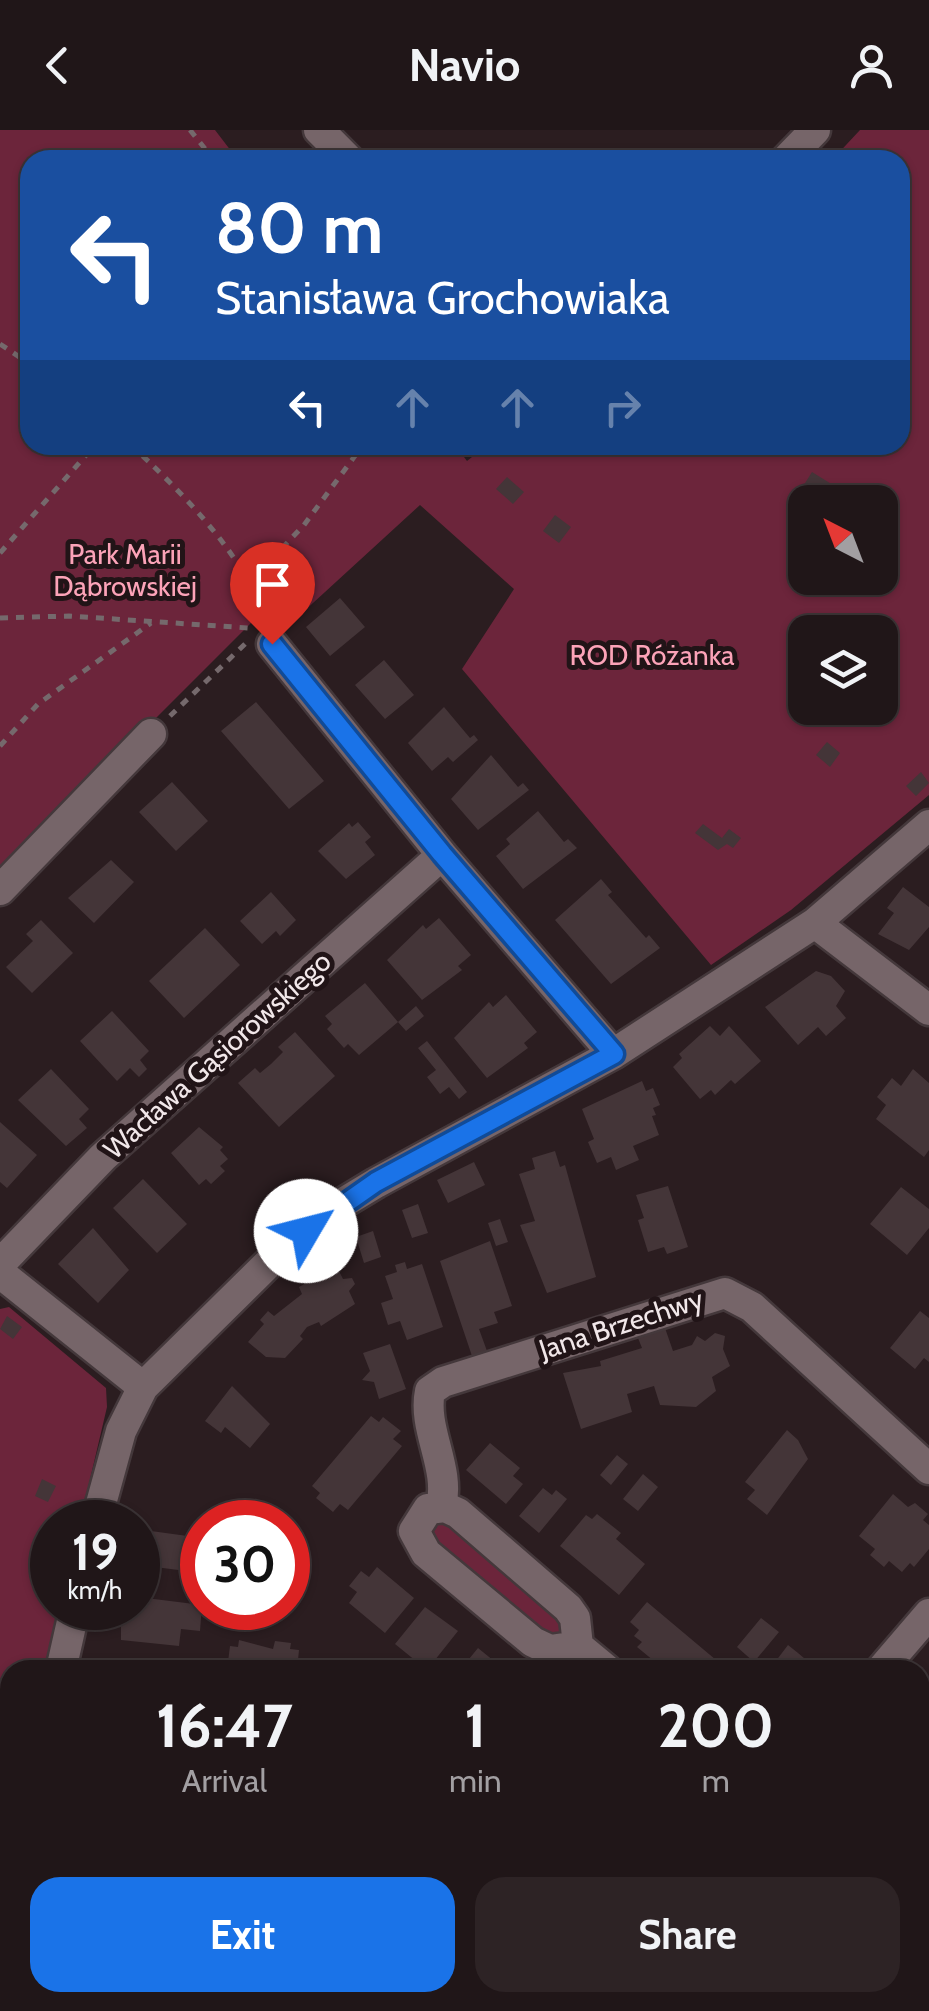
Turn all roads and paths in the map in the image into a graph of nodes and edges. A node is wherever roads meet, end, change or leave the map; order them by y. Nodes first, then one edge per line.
1 (190, 130) edge
2 (319, 130) edge
3 (815, 130) edge
4 (206, 150) edge
5 (339, 150) edge
6 (796, 150) edge
7 (86, 455) edge
8 (141, 455) edge
9 (356, 455) edge
10 (0, 553) edge
11 (249, 583) junction
12 (0, 618) edge
13 (151, 623) junction
14 (267, 636) junction
15 (151, 734) joint
16 (0, 746) edge
17 (929, 825) edge
18 (442, 854) junction
19 (0, 890) edge
20 (816, 923) junction
21 (929, 1010) edge
22 (614, 1054) junction
23 (0, 1264) edge
24 (0, 1273) edge
25 (143, 1388) junction
26 (929, 1470) edge
27 (102, 1500) edge
28 (442, 1507) junction
29 (929, 1614) edge
30 (70, 1630) edge
31 (578, 1646) junction
32 (64, 1660) edge
33 (595, 1660) edge
34 (889, 1660) edge

1 - 4 path
2 - 5 street
3 - 6 street
7 - 10 path
8 - 11 path
9 - 11 path
11 - 14 path
12 - 13 path
13 - 14 path
13 - 16 path
14 - 15 path
14 - 18 street
15 - 19 street
17 - 20 street
18 - 22 street
18 - 23 street, Wacława Gąsiorowskiego
20 - 21 street
20 - 22 street
22 - 25 street
24 - 25 street
25 - 27 street
26 - 28 street, Jana Brzechwy
28 - 31 street
28 - 31 street
29 - 34 street
30 - 32 street
31 - 33 street

